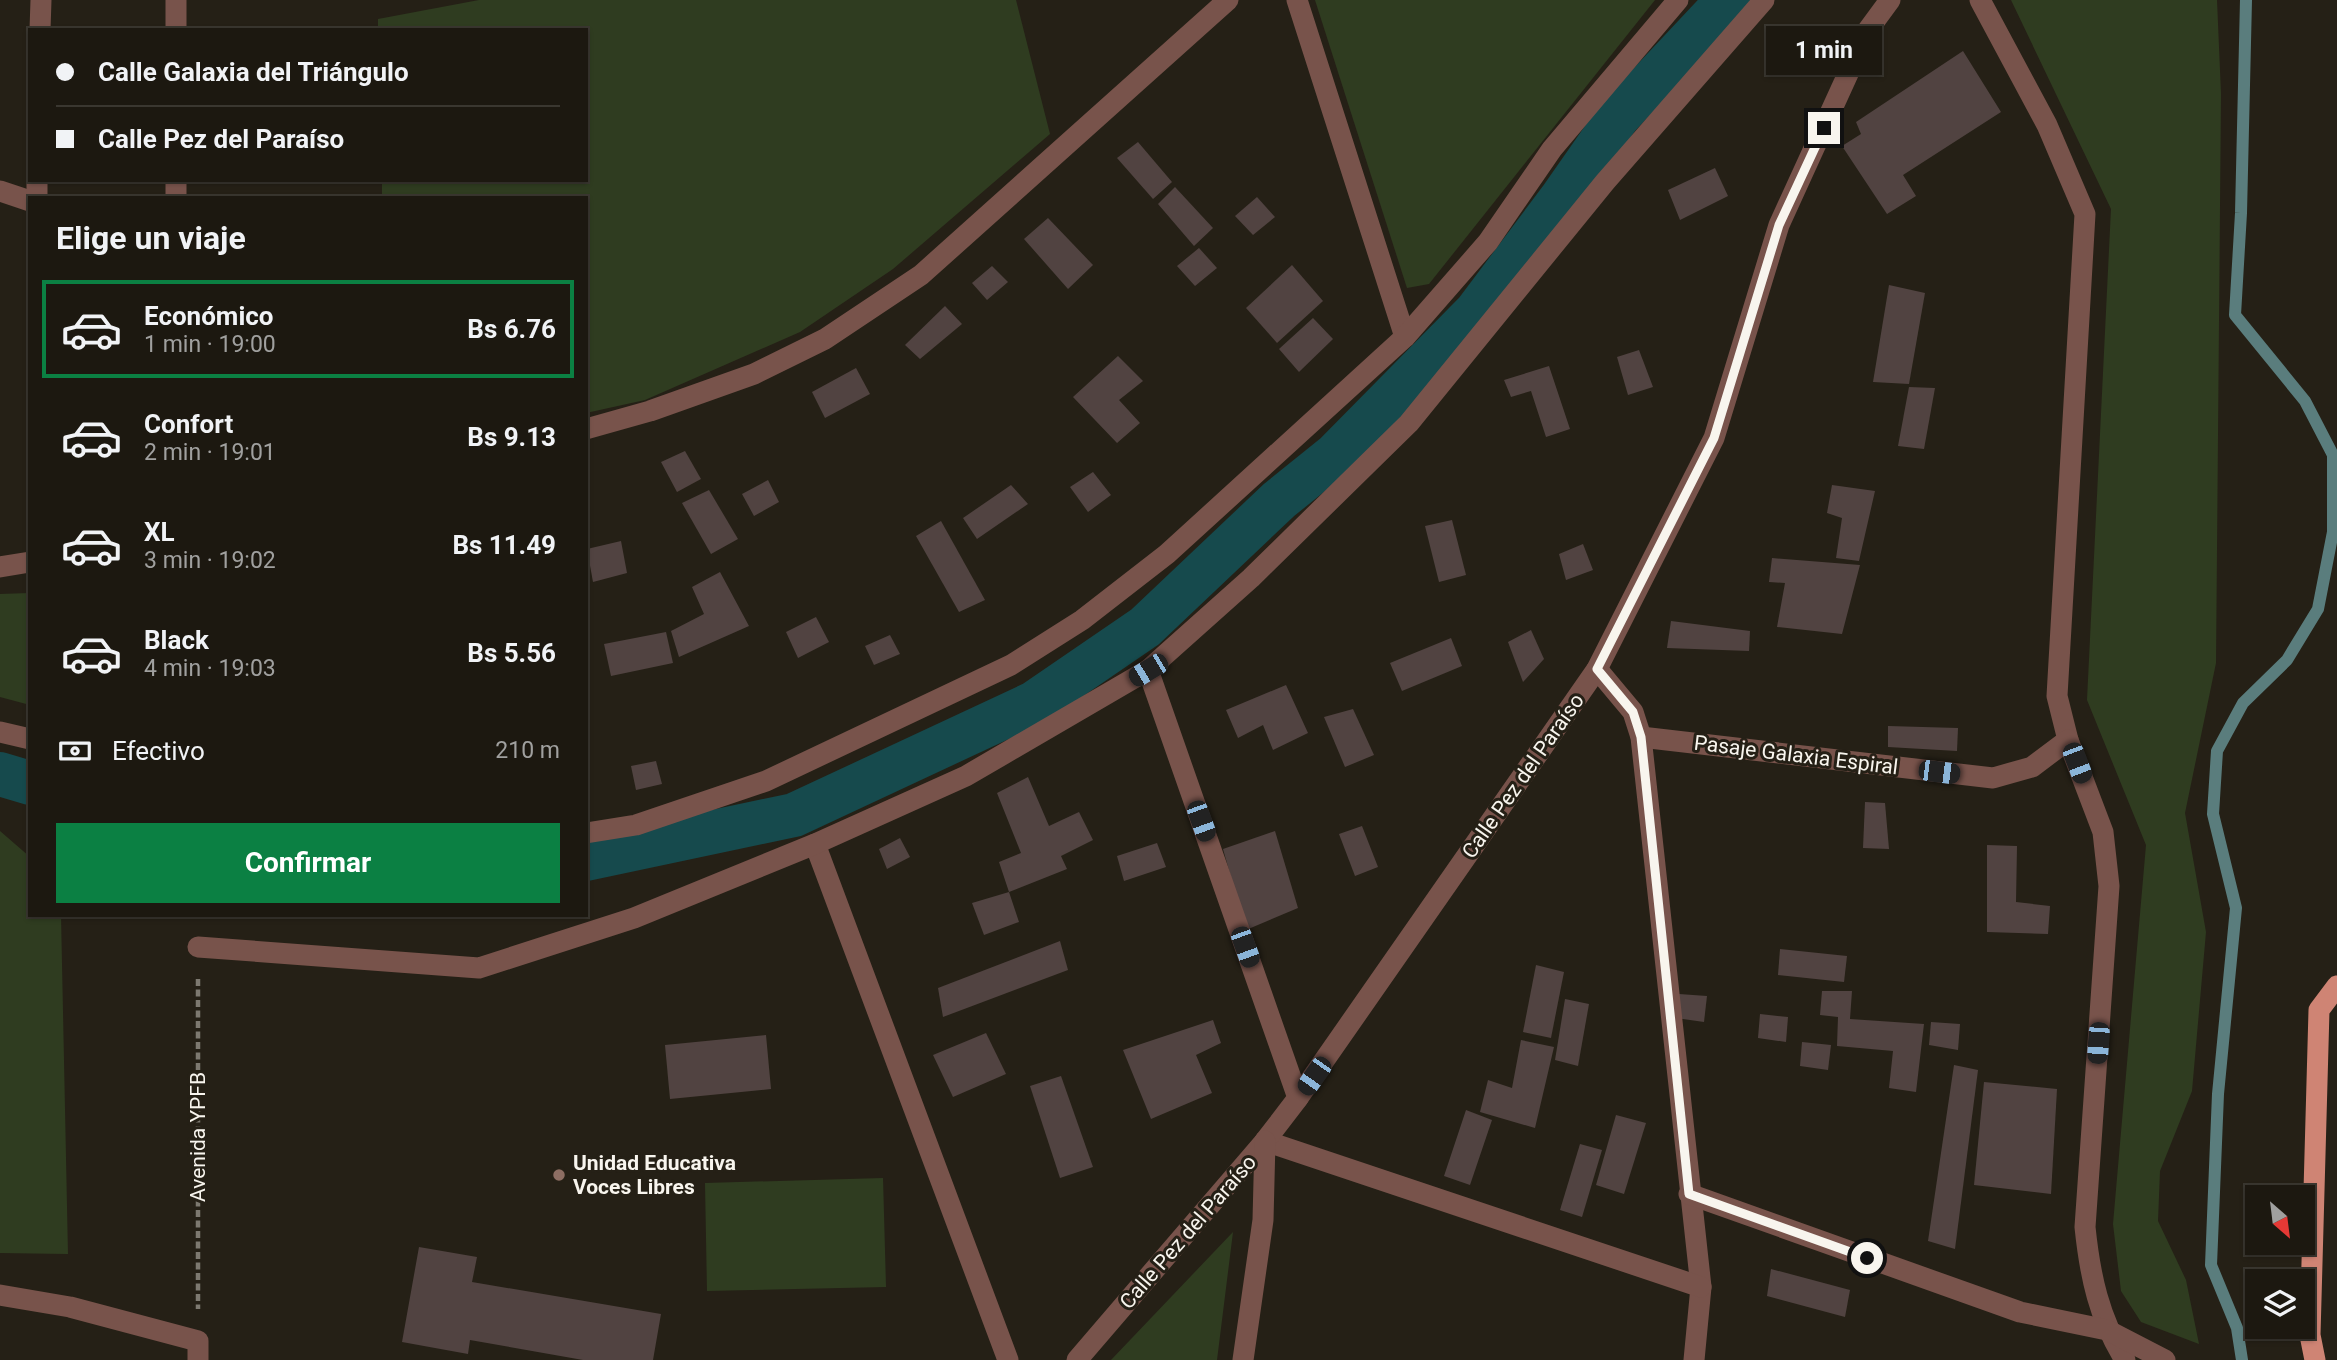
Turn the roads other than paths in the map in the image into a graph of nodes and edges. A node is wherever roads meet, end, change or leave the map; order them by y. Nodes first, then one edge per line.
1 (41, 0) edge
2 (176, 0) edge
3 (1228, 0) edge
4 (1297, 0) edge
5 (1678, 0) edge
6 (1764, 0) edge
7 (1890, 0) edge
8 (1980, 0) edge
9 (40, 28) edge
10 (176, 28) edge
11 (0, 191) edge
12 (28, 200) edge
13 (1405, 337) junction
14 (588, 428) edge
15 (28, 562) edge
16 (0, 568) edge
17 (1597, 669) junction
18 (1148, 670) junction
19 (0, 732) edge
20 (1641, 737) junction
21 (28, 739) edge
22 (2068, 740) junction
23 (588, 833) edge
24 (815, 844) junction
25 (198, 947) road end
26 (2337, 986) edge
27 (1298, 1098) junction
28 (1265, 1141) junction
29 (1689, 1194) junction
30 (1701, 1287) junction
31 (0, 1295) edge
32 (2106, 1330) junction
33 (198, 1350) edge
34 (1008, 1360) edge
35 (1077, 1360) edge
36 (1243, 1360) edge
37 (1694, 1360) edge
38 (2125, 1360) edge
39 (2165, 1360) edge
40 (2315, 1360) edge

1 - 9 street
2 - 10 street
3 - 14 street
4 - 13 street
5 - 13 street
6 - 18 street
7 - 17 street, Calle Pez del Paraíso
8 - 22 street
11 - 12 street
13 - 23 street
15 - 16 street
17 - 20 street
17 - 27 street, Calle Pez del Paraíso
18 - 24 street
18 - 27 street
19 - 21 street
20 - 22 street, Pasaje Galaxia Espiral
20 - 29 street
22 - 32 street
24 - 25 street
24 - 34 street
26 - 40 main road
27 - 28 street, Calle Pez del Paraíso
28 - 30 street
28 - 35 street, Calle Pez del Paraíso
28 - 36 street
29 - 30 street
29 - 32 street
30 - 37 street
31 - 33 street
32 - 38 street
32 - 39 street

